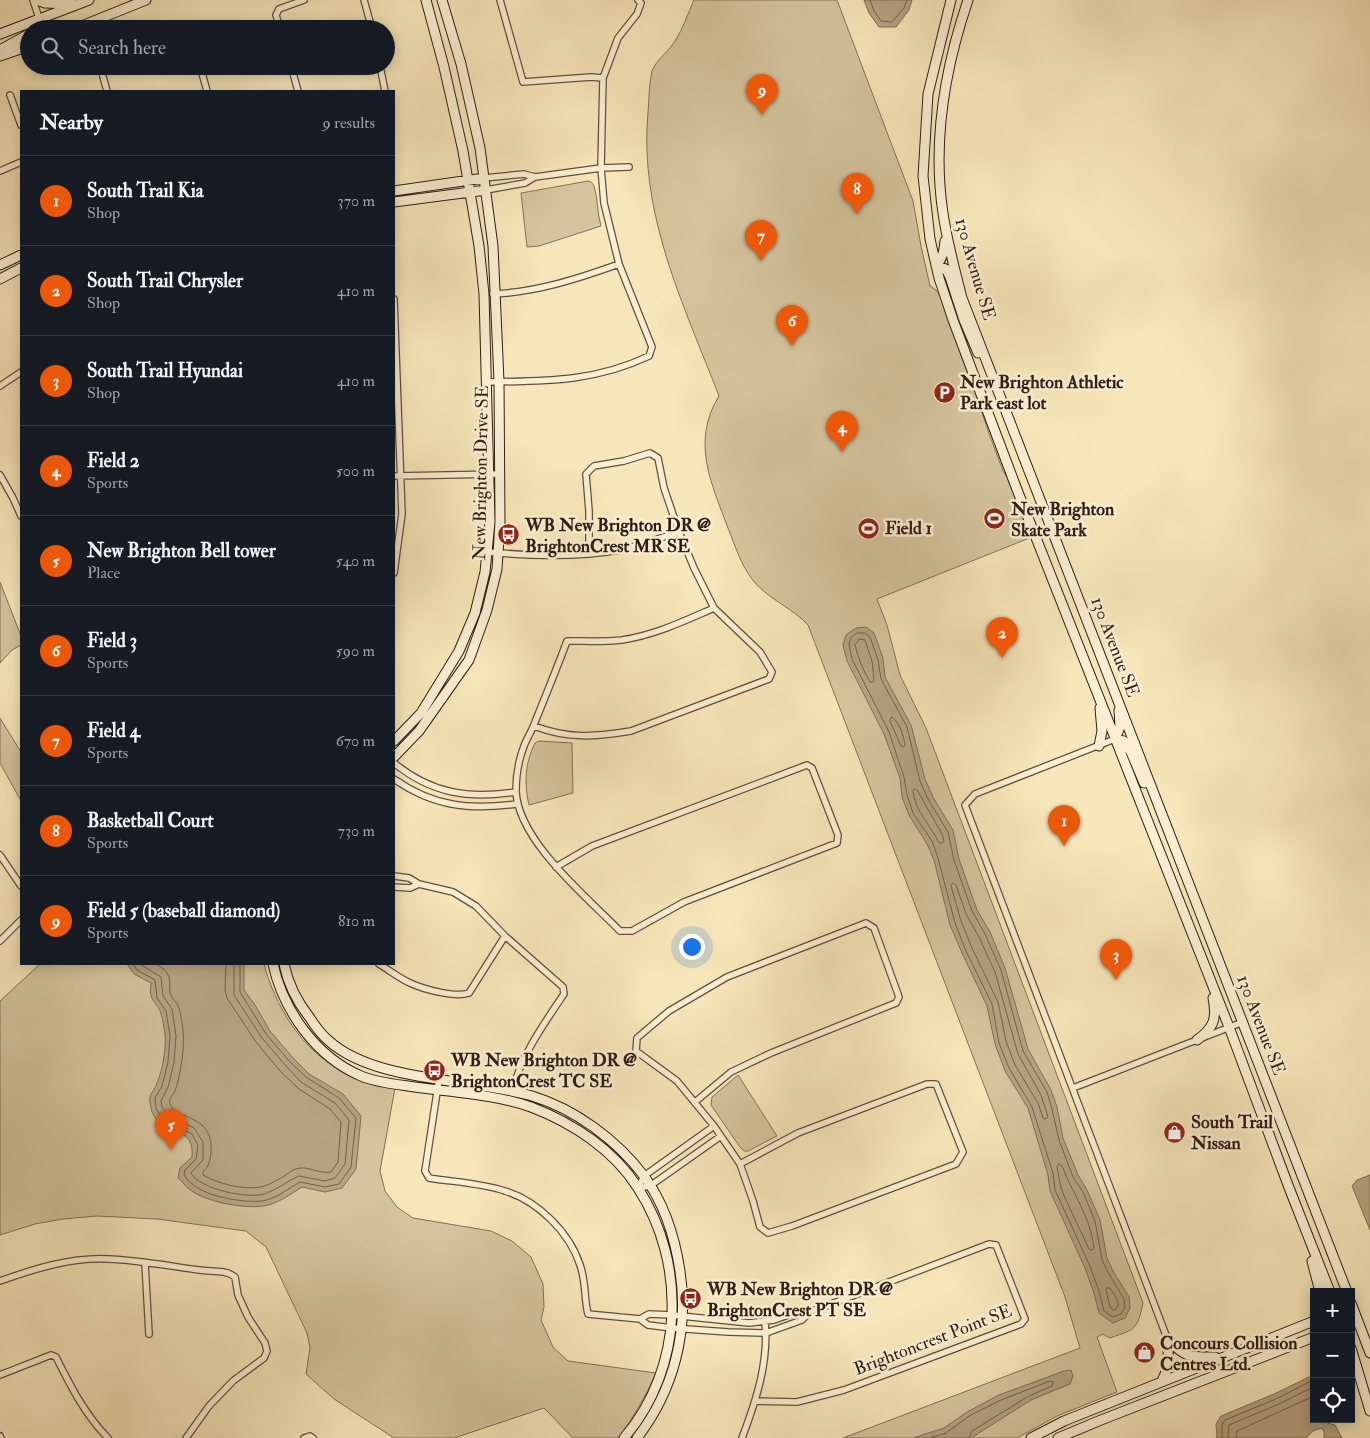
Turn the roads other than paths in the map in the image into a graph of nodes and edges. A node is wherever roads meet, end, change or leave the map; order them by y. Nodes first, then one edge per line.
1 (33, 0) edge
2 (37, 0) edge
3 (89, 0) edge
4 (146, 0) edge
5 (304, 0) edge
6 (364, 0) edge
7 (426, 0) edge
8 (442, 0) edge
9 (500, 0) edge
10 (951, 0) edge
11 (968, 0) edge
12 (641, 1) edge
13 (78, 4) junction
14 (40, 18) junction
15 (35, 20) edge
16 (96, 20) edge
17 (277, 20) edge
18 (370, 20) edge
19 (20, 26) edge
20 (0, 34) edge
21 (20, 39) edge
22 (20, 49) edge
23 (0, 50) edge
24 (0, 56) edge
25 (103, 75) edge
26 (203, 75) edge
27 (294, 75) edge
28 (382, 75) edge
29 (603, 78) junction
30 (107, 90) edge
31 (208, 90) edge
32 (298, 90) edge
33 (385, 90) edge
34 (10, 95) dead end
35 (20, 122) edge
36 (20, 162) edge
37 (629, 167) dead end
38 (601, 168) junction
39 (0, 171) edge
40 (536, 177) junction
41 (484, 178) junction
42 (468, 180) junction
43 (486, 190) junction
44 (395, 191) edge
45 (470, 192) junction
46 (395, 202) edge
47 (946, 233) junction
48 (20, 256) edge
49 (619, 264) junction
50 (0, 266) edge
51 (936, 266) junction
52 (20, 268) edge
53 (0, 278) edge
54 (484, 294) junction
55 (496, 294) junction
56 (395, 324) edge
57 (20, 373) edge
58 (992, 375) junction
59 (499, 381) junction
60 (487, 382) junction
61 (0, 386) edge
62 (488, 474) junction
63 (500, 474) junction
64 (0, 475) edge
65 (395, 476) edge
66 (401, 476) junction
67 (20, 513) edge
68 (679, 532) junction
69 (488, 552) junction
70 (498, 553) junction
71 (589, 553) junction
72 (395, 565) edge
73 (714, 608) junction
74 (1098, 692) junction
75 (1118, 700) junction
76 (534, 726) junction
77 (1116, 739) junction
78 (395, 740) edge
79 (1100, 746) junction
80 (395, 756) edge
81 (395, 764) edge
82 (395, 780) edge
83 (516, 792) junction
84 (517, 804) junction
85 (0, 855) edge
86 (1179, 857) junction
87 (556, 867) junction
88 (395, 876) edge
89 (419, 884) junction
90 (20, 885) edge
91 (395, 887) edge
92 (20, 921) edge
93 (505, 936) junction
94 (0, 941) edge
95 (273, 965) edge
96 (284, 965) edge
97 (381, 965) edge
98 (1208, 976) junction
99 (1243, 1022) junction
100 (1229, 1027) junction
101 (1197, 1040) junction
102 (440, 1079) junction
103 (1073, 1088) junction
104 (438, 1091) junction
105 (512, 1091) junction
106 (510, 1102) junction
107 (695, 1102) junction
108 (714, 1126) junction
109 (721, 1136) junction
110 (740, 1164) junction
111 (644, 1176) junction
112 (1288, 1185) junction
113 (650, 1186) junction
114 (638, 1188) junction
115 (145, 1263) junction
116 (0, 1281) edge
117 (1320, 1288) edge
118 (1328, 1288) edge
119 (1345, 1288) edge
120 (810, 1312) junction
121 (672, 1315) junction
122 (683, 1317) junction
123 (640, 1319) junction
124 (1310, 1321) edge
125 (765, 1322) junction
126 (1355, 1324) edge
127 (672, 1328) junction
128 (682, 1328) junction
129 (766, 1333) junction
130 (149, 1334) dead end
131 (1167, 1338) junction
132 (1310, 1339) edge
133 (1301, 1342) junction
134 (1310, 1342) edge
135 (1370, 1353) edge
136 (1221, 1358) junction
137 (1355, 1362) edge
138 (0, 1375) edge
139 (1162, 1382) junction
140 (756, 1401) junction
141 (1370, 1411) edge
142 (108, 1438) edge
143 (186, 1438) edge
144 (304, 1438) edge
145 (313, 1438) edge
146 (624, 1438) edge
147 (637, 1438) edge
148 (742, 1438) edge
149 (1031, 1438) edge
150 (1058, 1438) edge

1 - 14 street
2 - 13 main road
3 - 13 main road
4 - 16 main road
5 - 17 street
6 - 18 street
7 - 42 main road, New Brighton Drive SE
8 - 41 main road, New Brighton Drive SE
9 - 29 street
10 - 51 main road, 130 Avenue SE
11 - 47 main road, 130 Avenue SE
12 - 29 street
13 - 14 main road
14 - 15 main road
19 - 20 main road
21 - 23 main road
22 - 24 main road
25 - 30 street
26 - 31 street
27 - 32 street
28 - 33 street
29 - 38 street
34 - 35 street
36 - 39 street
37 - 38 street
38 - 40 street
38 - 49 street
40 - 41 street
40 - 43 street
41 - 42 main road
41 - 43 main road, New Brighton Drive SE
42 - 44 main road
42 - 45 main road, New Brighton Drive SE
43 - 45 main road
43 - 55 main road, New Brighton Drive SE
45 - 46 main road
45 - 54 main road, New Brighton Drive SE
47 - 51 main road
47 - 58 main road, 130 Avenue SE
48 - 50 main road
49 - 55 street
49 - 59 street
51 - 58 main road
51 - 74 main road, 130 Avenue SE
52 - 53 main road
54 - 55 street
54 - 60 main road, New Brighton Drive SE
55 - 59 main road, New Brighton Drive SE
56 - 66 street
57 - 61 street
58 - 75 main road, 130 Avenue SE
59 - 60 street
59 - 63 main road, New Brighton Drive SE
60 - 62 main road, New Brighton Drive SE
62 - 63 street
62 - 66 street
62 - 69 main road, New Brighton Drive SE
63 - 70 main road, New Brighton Drive SE
64 - 67 street
65 - 66 street
66 - 72 street
68 - 71 street
68 - 71 street
68 - 73 street
69 - 70 street
69 - 78 main road, New Brighton Drive SE
70 - 71 street
70 - 80 main road, New Brighton Drive SE
73 - 76 street
73 - 76 street
74 - 77 main road, 130 Avenue SE
74 - 79 main road
75 - 77 main road
75 - 86 main road, 130 Avenue SE
76 - 83 street
77 - 79 street
77 - 86 main road
77 - 98 main road, 130 Avenue SE
79 - 103 street
81 - 83 street
82 - 84 street
83 - 84 street
84 - 87 street
85 - 90 street
86 - 99 main road, 130 Avenue SE
87 - 87 street
88 - 89 street
89 - 91 street
89 - 93 street
92 - 94 street
93 - 97 street
93 - 105 street
95 - 104 main road
96 - 102 main road
98 - 100 main road, 130 Avenue SE
98 - 101 main road
99 - 100 street
99 - 119 main road, 130 Avenue SE
100 - 101 street
100 - 112 main road, 130 Avenue SE
101 - 103 street
102 - 104 street
102 - 105 main road
103 - 131 street
104 - 106 main road
104 - 123 street
105 - 106 street
105 - 111 main road
106 - 114 main road
107 - 107 street
107 - 108 street
108 - 109 street
108 - 111 street
109 - 110 street
109 - 113 street
110 - 110 street
111 - 113 main road
111 - 114 street
112 - 117 main road, 130 Avenue SE
112 - 118 main road, 130 Avenue SE
113 - 114 street
113 - 122 main road
114 - 121 main road
115 - 116 street
115 - 130 street
115 - 143 street
120 - 125 street, Brightoncrest Point SE
120 - 129 street, Brightoncrest Point SE
120 - 140 street, Brightoncrest Point SE
121 - 122 street, Brightoncrest Point SE
121 - 123 street, Brightoncrest Point SE
121 - 127 main road
122 - 125 street, Brightoncrest Point SE
122 - 128 main road
123 - 127 street, Brightoncrest Point SE
124 - 136 main road
125 - 129 street
126 - 135 main road
127 - 128 street, Brightoncrest Point SE
127 - 146 main road
128 - 129 street, Brightoncrest Point SE
128 - 147 main road
129 - 140 street
131 - 136 main road
131 - 139 main road
132 - 133 main road
133 - 134 main road
133 - 150 main road
136 - 139 main road
137 - 141 main road
138 - 142 street
139 - 149 main road
140 - 148 street
144 - 145 street

